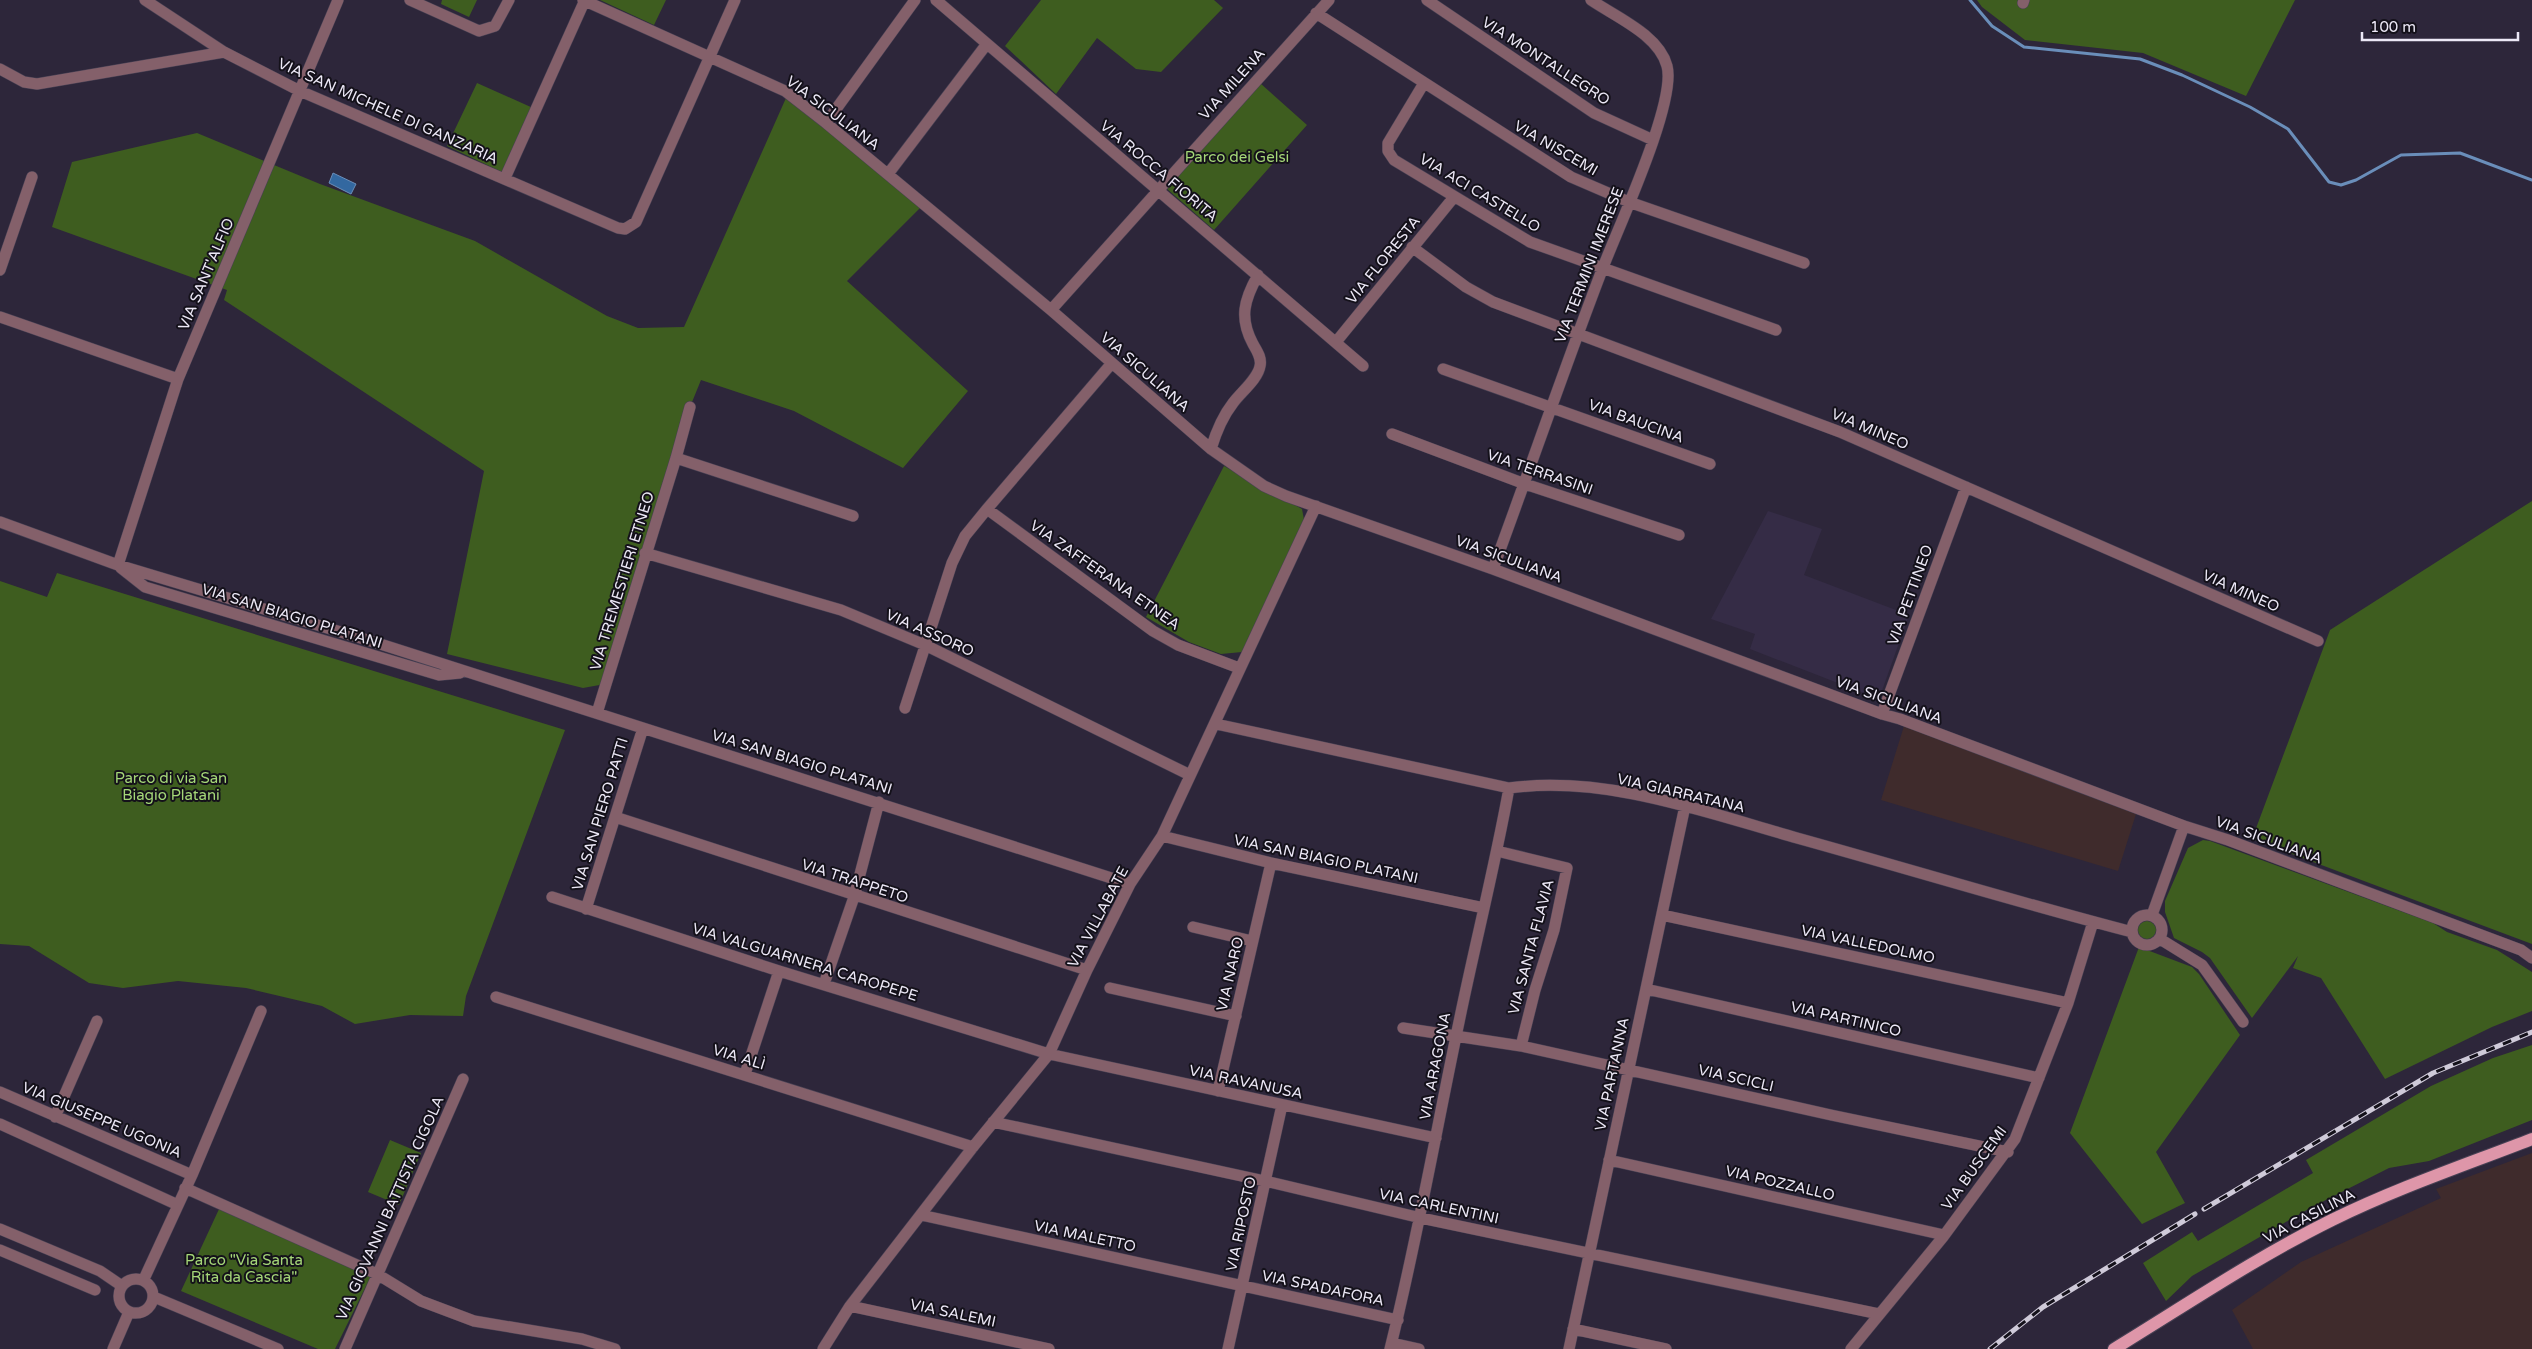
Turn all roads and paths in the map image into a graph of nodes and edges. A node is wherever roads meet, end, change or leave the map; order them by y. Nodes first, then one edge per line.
1 (145, 0) edge
2 (338, 0) edge
3 (410, 0) edge
4 (510, 0) edge
5 (584, 0) edge
6 (736, 0) edge
7 (915, 0) edge
8 (936, 0) edge
9 (1329, 0) edge
10 (1427, 0) edge
11 (1592, 0) edge
12 (1316, 13) junction
13 (986, 45) junction
14 (224, 52) junction
15 (710, 56) junction
16 (0, 69) edge
17 (1424, 83) junction
18 (300, 91) junction
19 (826, 123) junction
20 (1653, 140) junction
21 (888, 174) junction
22 (32, 177) dead end
23 (505, 178) junction
24 (1157, 188) junction
25 (1454, 197) junction
26 (1629, 202) junction
27 (1412, 247) junction
28 (1804, 263) dead end
29 (1602, 269) junction
30 (0, 270) edge
31 (1258, 275) junction
32 (1051, 310) junction
33 (0, 317) edge
34 (1776, 330) dead end
35 (1578, 336) junction
36 (1336, 342) junction
37 (1112, 363) junction
38 (1363, 366) dead end
39 (1443, 370) dead end
40 (178, 379) junction
41 (1552, 406) junction
42 (690, 407) dead end
43 (1392, 434) dead end
44 (1211, 449) junction
45 (676, 458) junction
46 (1710, 464) dead end
47 (1525, 484) junction
48 (1966, 487) junction
49 (1316, 506) junction
50 (987, 508) junction
51 (853, 516) dead end
52 (0, 522) edge
53 (1679, 535) dead end
54 (645, 553) junction
55 (118, 565) junction
56 (1493, 569) junction
57 (157, 575) junction
58 (154, 589) junction
59 (2318, 641) dead end
60 (925, 645) junction
61 (1239, 668) junction
62 (465, 672) junction
63 (905, 708) dead end
64 (597, 713) junction
65 (1882, 714) junction
66 (1216, 724) junction
67 (643, 728) junction
68 (1190, 774) junction
69 (1509, 788) junction
70 (879, 802) junction
71 (1685, 806) junction
72 (615, 818) junction
73 (2184, 826) junction
74 (1162, 836) junction
75 (1497, 850) junction
76 (1271, 863) junction
77 (1130, 884) junction
78 (854, 896) junction
79 (552, 897) dead end
80 (586, 908) junction
81 (1484, 908) junction
82 (1662, 915) junction
83 (2152, 915) junction
84 (2093, 922) junction
85 (1193, 927) dead end
86 (2132, 932) junction
87 (2160, 939) junction
88 (1252, 941) junction
89 (2526, 951) edge
90 (2532, 958) edge
91 (1087, 970) junction
92 (779, 972) junction
93 (824, 984) junction
94 (1110, 988) dead end
95 (1646, 989) junction
96 (496, 997) dead end
97 (2068, 1003) junction
98 (262, 1010) dead end
99 (1236, 1016) junction
100 (97, 1021) dead end
101 (2243, 1022) dead end
102 (1403, 1028) dead end
103 (1457, 1035) junction
104 (1521, 1046) junction
105 (1049, 1054) junction
106 (1629, 1069) junction
107 (745, 1074) junction
108 (2039, 1078) junction
109 (463, 1079) dead end
110 (1218, 1091) junction
111 (0, 1092) edge
112 (1282, 1105) junction
113 (55, 1117) junction
114 (993, 1122) junction
115 (0, 1124) edge
116 (1436, 1138) junction
117 (2532, 1139) edge
118 (973, 1147) junction
119 (2008, 1152) junction
120 (1609, 1160) junction
121 (192, 1175) junction
122 (1266, 1181) junction
123 (185, 1188) junction
124 (178, 1204) junction
125 (921, 1214) junction
126 (1421, 1218) junction
127 (0, 1228) edge
128 (1944, 1235) junction
129 (0, 1250) edge
130 (55, 1251) junction
131 (1590, 1253) junction
132 (46, 1269) junction
133 (377, 1274) junction
134 (144, 1279) junction
135 (122, 1286) junction
136 (1243, 1286) junction
137 (95, 1290) dead end
138 (154, 1297) junction
139 (850, 1306) junction
140 (129, 1312) junction
141 (1879, 1314) junction
142 (1398, 1320) junction
143 (1573, 1329) junction
144 (1391, 1346) edge
145 (113, 1349) edge
146 (278, 1349) edge
147 (345, 1349) edge
148 (615, 1349) edge
149 (822, 1349) edge
150 (1049, 1349) edge
151 (1228, 1349) edge
152 (1419, 1349) edge
153 (1569, 1349) edge
154 (1666, 1349) edge
155 (1851, 1349) edge
156 (2114, 1349) edge

1 - 14 street, VIA SAN MICHELE DI GANZARIA
2 - 18 street, VIA SANT'ALFIO
3 - 4 street
5 - 15 street, VIA SICULIANA
5 - 23 street
6 - 15 street
7 - 19 street
8 - 13 street, VIA ROCCA FIORITA
9 - 12 street, VIA MILENA
10 - 20 street, VIA MONTALLEGRO
11 - 20 street, VIA TERMINI IMERESE
12 - 17 street, VIA NISCEMI
12 - 24 street, VIA MILENA
13 - 21 street
13 - 24 street, VIA ROCCA FIORITA
14 - 16 street
14 - 18 street, VIA SAN MICHELE DI GANZARIA
15 - 19 street, VIA SICULIANA
15 - 23 street, VIA SAN MICHELE DI GANZARIA
17 - 25 street, VIA ACI CASTELLO
17 - 26 street, VIA NISCEMI
18 - 23 street, VIA SAN MICHELE DI GANZARIA
18 - 40 street, VIA SANT'ALFIO
19 - 21 street, VIA SICULIANA
20 - 26 street, VIA TERMINI IMERESE
21 - 32 street, VIA SICULIANA
22 - 30 street
24 - 31 street, VIA ROCCA FIORITA
24 - 32 street, VIA MILENA
25 - 27 street, VIA FLORESTA
25 - 29 street, VIA ACI CASTELLO
26 - 28 street, VIA NISCEMI
26 - 29 street, VIA TERMINI IMERESE
27 - 35 street, VIA MINEO
27 - 36 street, VIA FLORESTA
29 - 34 street, VIA ACI CASTELLO
29 - 35 street, VIA TERMINI IMERESE
31 - 36 street, VIA ROCCA FIORITA
31 - 44 street
32 - 37 street, VIA SICULIANA
33 - 40 street
35 - 41 street, VIA TERMINI IMERESE
35 - 48 street, VIA MINEO
36 - 38 street, VIA ROCCA FIORITA
37 - 44 street, VIA SICULIANA
37 - 50 street
39 - 41 street, VIA BAUCINA
40 - 55 street, VIA SANT'ALFIO
41 - 46 street, VIA BAUCINA
41 - 47 street, VIA TERMINI IMERESE
42 - 45 street, VIA TREMESTIERI ETNEO
43 - 47 street, VIA TERRASINI
44 - 49 street, VIA SICULIANA
45 - 51 street
45 - 54 street, VIA TREMESTIERI ETNEO
47 - 53 street, VIA TERRASINI
47 - 56 street, VIA TERMINI IMERESE
48 - 59 street, VIA MINEO
48 - 65 street, VIA PETTINEO
49 - 56 street, VIA SICULIANA
49 - 61 street, VIA VILLABATE
50 - 60 street
50 - 61 street, VIA ZAFFERANA ETNEA
52 - 55 street, VIA SAN BIAGIO PLATANI
54 - 60 street, VIA ASSORO
54 - 64 street, VIA TREMESTIERI ETNEO
55 - 57 street, VIA SAN BIAGIO PLATANI
55 - 58 street, VIA SAN BIAGIO PLATANI
56 - 65 street, VIA SICULIANA
57 - 58 street
57 - 62 street, VIA SAN BIAGIO PLATANI
58 - 62 street, VIA SAN BIAGIO PLATANI
60 - 63 street
60 - 68 street, VIA ASSORO
61 - 66 street, VIA VILLABATE
62 - 64 street, VIA SAN BIAGIO PLATANI
64 - 67 street, VIA SAN BIAGIO PLATANI
65 - 73 street, VIA SICULIANA
66 - 68 street, VIA VILLABATE
66 - 69 street, VIA GIARRATANA
67 - 70 street, VIA SAN BIAGIO PLATANI
67 - 72 street, VIA SAN PIERO PATTI
68 - 74 street, VIA VILLABATE
69 - 71 street, VIA GIARRATANA
69 - 75 street, VIA ARAGONA
70 - 77 street, VIA SAN BIAGIO PLATANI
70 - 78 street
71 - 82 street, VIA PARTANNA
71 - 84 street, VIA GIARRATANA
72 - 78 street, VIA TRAPPETO
72 - 80 street, VIA SAN PIERO PATTI
73 - 83 street
73 - 89 street, VIA SICULIANA
74 - 76 street, VIA SAN BIAGIO PLATANI
74 - 77 street, VIA VILLABATE
75 - 81 street, VIA ARAGONA
75 - 104 street, VIA SANTA FLAVIA
76 - 81 street, VIA SAN BIAGIO PLATANI
76 - 88 street, VIA NARO
77 - 91 street, VIA VILLABATE
78 - 91 street, VIA TRAPPETO
78 - 93 street
79 - 80 street, VIA VALGUARNERA CAROPEPE
80 - 92 street, VIA VALGUARNERA CAROPEPE
81 - 103 street, VIA ARAGONA
82 - 95 street, VIA PARTANNA
82 - 97 street, VIA VALLEDOLMO
83 - 86 street
83 - 87 street
84 - 86 street, VIA GIARRATANA
84 - 97 street, VIA BUSCEMI
85 - 88 street
86 - 87 street
87 - 101 street
88 - 99 street, VIA NARO
89 - 90 street, VIA SICULIANA
91 - 105 street, VIA VILLABATE
92 - 93 street, VIA VALGUARNERA CAROPEPE
92 - 107 street
93 - 105 street, VIA VALGUARNERA CAROPEPE
94 - 99 street
95 - 106 street, VIA PARTANNA
95 - 108 street, VIA PARTINICO
96 - 107 street, VIA ALÌ
97 - 108 street, VIA BUSCEMI
98 - 121 street
99 - 110 street, VIA NARO
100 - 113 street
102 - 103 street, VIA SCICLI
103 - 104 street, VIA SCICLI
103 - 116 street, VIA ARAGONA
104 - 106 street, VIA SCICLI
105 - 110 street, VIA RAVANUSA
105 - 114 street, VIA VILLABATE
106 - 119 street, VIA SCICLI
106 - 120 street, VIA PARTANNA
107 - 118 street, VIA ALÌ
108 - 119 street, VIA BUSCEMI
109 - 133 street, VIA GIOVANNI BATTISTA CIGOLA
110 - 112 street, VIA RAVANUSA
111 - 113 street, VIA GIUSEPPE UGONIA
112 - 116 street, VIA RAVANUSA
112 - 122 street, VIA RIPOSTO
113 - 121 street, VIA GIUSEPPE UGONIA
114 - 118 street, VIA VILLABATE
114 - 122 street, VIA CARLENTINI
115 - 124 street
116 - 126 street, VIA ARAGONA
117 - 156 main road, VIA CASILINA
118 - 125 street, VIA VILLABATE
119 - 128 street, VIA BUSCEMI
120 - 128 street, VIA POZZALLO
120 - 131 street, VIA PARTANNA
121 - 123 street
122 - 126 street, VIA CARLENTINI
122 - 136 street, VIA RIPOSTO
123 - 124 street
123 - 133 street
124 - 134 street
125 - 136 street, VIA MALETTO
125 - 139 street, VIA VILLABATE
126 - 131 street, VIA CARLENTINI
126 - 142 street, VIA ARAGONA
127 - 130 street
128 - 141 street, VIA BUSCEMI
129 - 132 street
130 - 132 street
130 - 135 street
131 - 141 street, VIA CARLENTINI
131 - 143 street, VIA PARTANNA
132 - 137 street
133 - 147 street, VIA GIOVANNI BATTISTA CIGOLA
133 - 148 street
134 - 135 street
134 - 138 street
135 - 140 street
136 - 142 street, VIA SPADAFORA
136 - 151 street, VIA RIPOSTO
138 - 140 street
138 - 146 street
139 - 149 street, VIA VILLABATE
139 - 150 street, VIA SALEMI
140 - 145 street
141 - 155 street, VIA BUSCEMI
142 - 144 street, VIA ARAGONA
143 - 153 street, VIA PARTANNA
143 - 154 street
144 - 152 street

